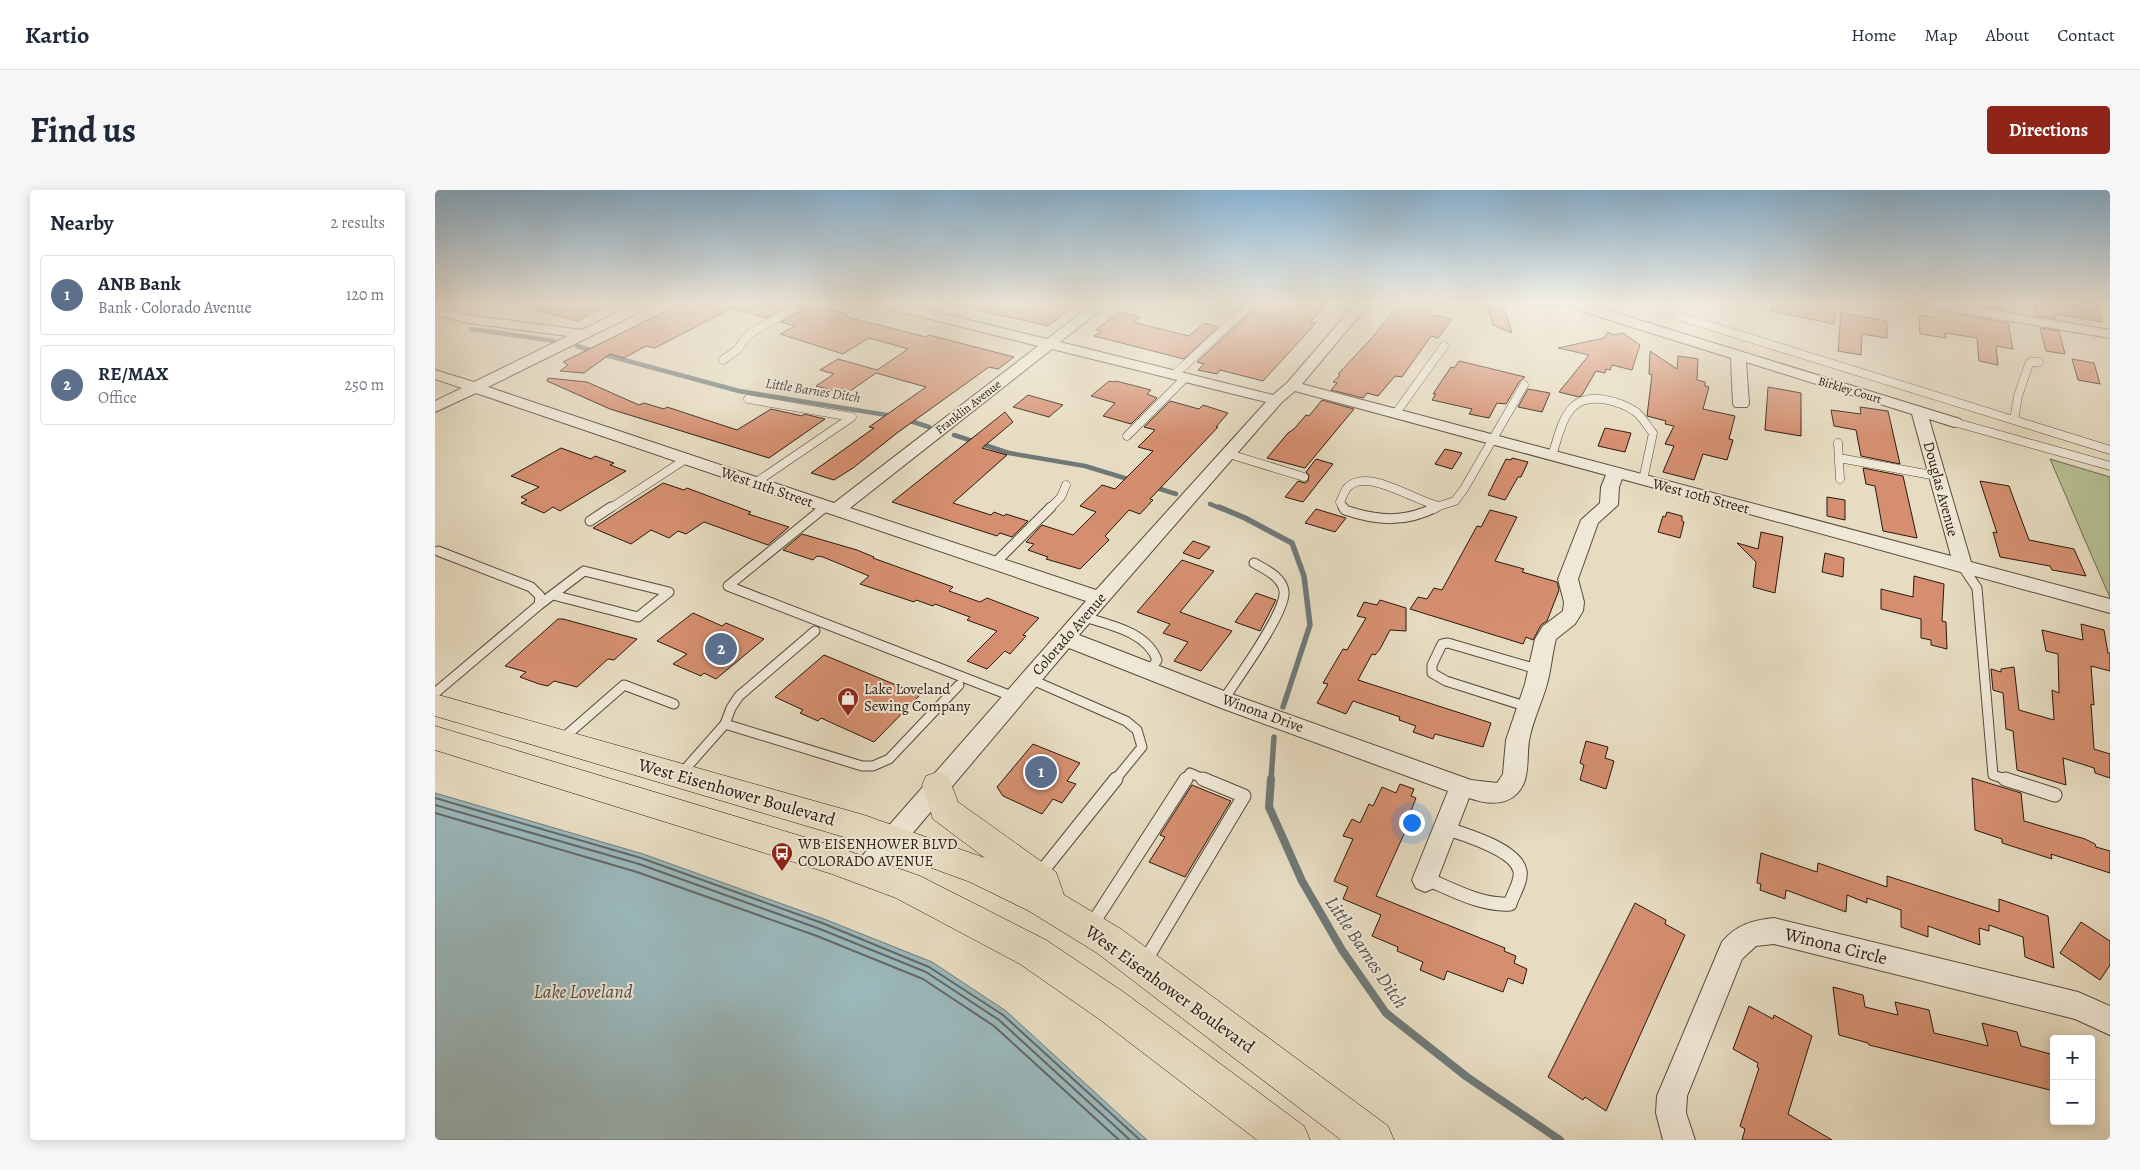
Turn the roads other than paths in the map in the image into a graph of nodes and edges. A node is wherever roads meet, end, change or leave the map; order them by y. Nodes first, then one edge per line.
1 (555, 348) edge
2 (738, 348) edge
3 (1043, 348) edge
4 (1066, 348) edge
5 (1207, 348) edge
6 (1324, 348) edge
7 (1442, 348) edge
8 (1711, 348) edge
9 (1783, 348) edge
10 (1738, 356) junction
11 (723, 360) dead end
12 (2039, 362) dead end
13 (435, 374) edge
14 (1179, 377) junction
15 (1524, 385) dead end
16 (1292, 386) junction
17 (474, 388) junction
18 (748, 399) dead end
19 (1276, 400) junction
20 (1741, 404) dead end
21 (435, 407) edge
22 (1919, 411) junction
23 (1396, 413) junction
24 (2014, 420) junction
25 (1954, 422) joint
26 (1127, 436) dead end
27 (1493, 439) junction
28 (1837, 443) dead end
29 (2110, 450) edge
30 (1229, 454) junction
31 (1552, 455) junction
32 (1839, 458) junction
33 (686, 459) junction
34 (2110, 466) edge
35 (1616, 473) junction
36 (1937, 476) junction
37 (1304, 477) dead end
38 (1840, 479) dead end
39 (1643, 480) junction
40 (755, 483) junction
41 (1066, 485) dead end
42 (1439, 506) junction
43 (831, 508) junction
44 (590, 521) dead end
45 (436, 551) edge
46 (994, 564) junction
47 (1254, 564) dead end
48 (1963, 567) junction
49 (553, 595) junction
50 (1100, 599) junction
51 (539, 605) junction
52 (2110, 606) edge
53 (1084, 617) junction
54 (815, 631) dead end
55 (1065, 638) junction
56 (1149, 671) junction
57 (1538, 676) junction
58 (1030, 679) junction
59 (959, 685) dead end
60 (435, 693) edge
61 (1014, 697) junction
62 (1224, 699) junction
63 (674, 704) dead end
64 (435, 705) edge
65 (1528, 707) junction
66 (725, 724) junction
67 (435, 738) edge
68 (561, 741) junction
69 (679, 775) junction
70 (937, 785) junction
71 (1462, 785) junction
72 (2055, 795) dead end
73 (1445, 828) junction
74 (891, 838) junction
75 (865, 871) junction
76 (1425, 879) joint
77 (1043, 892) junction
78 (1089, 929) junction
79 (1142, 966) junction
80 (2110, 1021) edge
81 (1290, 1140) edge
82 (1374, 1140) edge
83 (1679, 1140) edge

1 - 17 street
2 - 11 lane
3 - 43 street, Franklin Avenue
4 - 14 street
5 - 14 lane
6 - 16 street
7 - 23 lane
8 - 10 street, Birkley Court
9 - 24 lane
10 - 20 street
10 - 22 street, Birkley Court
12 - 24 lane
13 - 17 street, West 11th Street
14 - 19 street
14 - 26 lane
15 - 27 lane
16 - 19 street, Colorado Avenue
16 - 23 street, West 10th Street
17 - 21 street
17 - 33 street, West 11th Street
18 - 40 lane
19 - 30 street, Colorado Avenue
22 - 25 street, Birkley Court
22 - 36 street, Douglas Avenue
23 - 27 street, West 10th Street
24 - 29 lane
25 - 34 lane
27 - 31 street, West 10th Street
27 - 42 lane
28 - 32 lane
30 - 37 lane
30 - 50 street, Colorado Avenue
31 - 35 street, West 10th Street
31 - 39 lane
32 - 36 lane
32 - 38 lane
33 - 40 street, West 11th Street
33 - 44 lane
35 - 39 street, West 10th Street
35 - 57 street
36 - 48 street, Douglas Avenue
39 - 48 street, West 10th Street
40 - 43 street, West 11th Street
41 - 46 lane
42 - 42 lane
43 - 46 street, West 11th Street
43 - 61 lane
45 - 51 lane
46 - 50 street, West 11th Street
47 - 62 lane
48 - 52 street, West 10th Street
48 - 72 lane
49 - 49 lane
49 - 51 lane
50 - 53 street, Colorado Avenue
51 - 60 lane
53 - 55 street, Colorado Avenue
53 - 56 lane
54 - 66 lane
55 - 56 street, Winona Drive
55 - 58 street, Colorado Avenue
56 - 62 street, Winona Drive
57 - 65 street
57 - 65 lane
58 - 61 street, Colorado Avenue
58 - 77 lane
59 - 66 lane
61 - 70 street, Colorado Avenue
62 - 71 street, Winona Drive
63 - 68 lane
64 - 68 highway, West Eisenhower Boulevard
65 - 71 street, Winona Drive
66 - 69 lane
67 - 75 highway
68 - 69 highway, West Eisenhower Boulevard
69 - 74 highway, West Eisenhower Boulevard
70 - 74 street, Colorado Avenue
70 - 77 highway
71 - 73 street
73 - 76 street
73 - 76 lane
74 - 75 street, Colorado Avenue
74 - 77 highway, West Eisenhower Boulevard
75 - 81 highway
77 - 78 highway, West Eisenhower Boulevard
78 - 79 highway, West Eisenhower Boulevard
78 - 79 lane
79 - 82 highway, West Eisenhower Boulevard
80 - 83 street, Winona Circle

